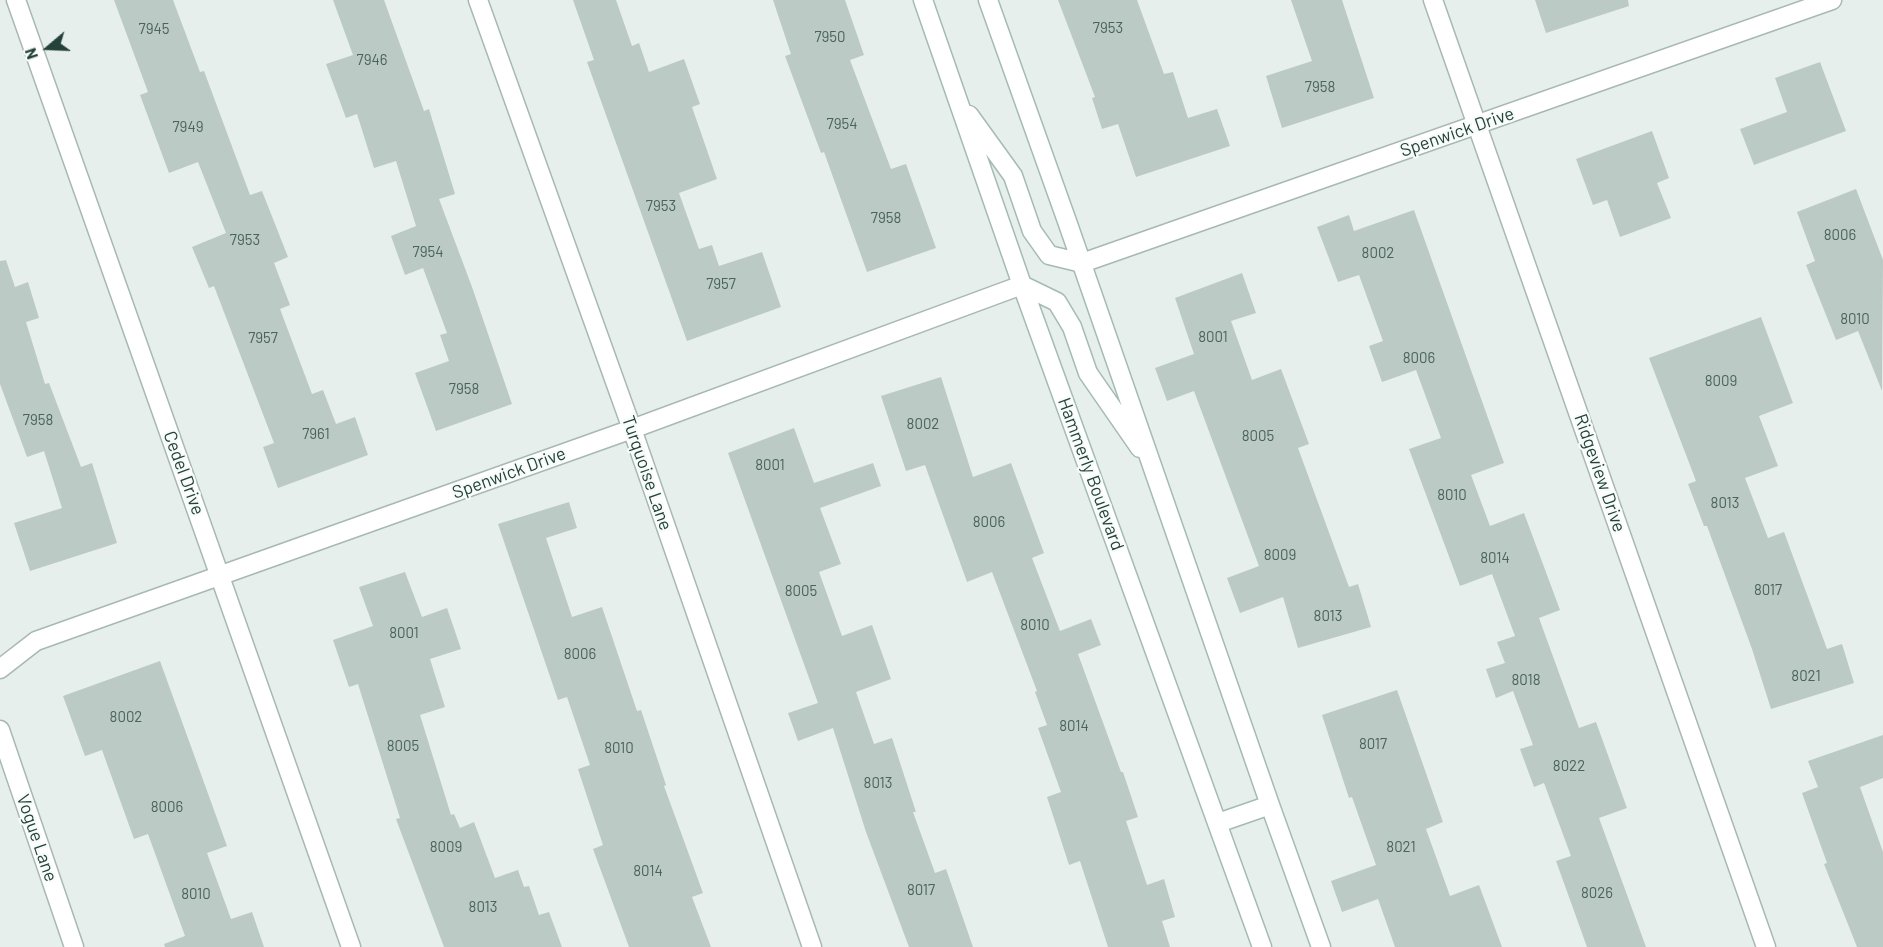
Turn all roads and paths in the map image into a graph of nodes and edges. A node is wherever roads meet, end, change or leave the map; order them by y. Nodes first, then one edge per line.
1 (16, 0) edge
2 (478, 0) edge
3 (923, 0) edge
4 (988, 0) edge
5 (1433, 0) edge
6 (1832, 0) edge
7 (957, 99) junction
8 (1478, 124) junction
9 (1082, 263) junction
10 (1022, 285) junction
11 (632, 429) junction
12 (1152, 466) junction
13 (221, 577) junction
14 (0, 669) edge
15 (0, 730) edge
16 (1270, 805) junction
17 (1218, 823) junction
18 (74, 947) edge
19 (351, 947) edge
20 (812, 947) edge
21 (1262, 947) edge
22 (1321, 947) edge
23 (1766, 947) edge

1 - 13 street, Cedel Drive
2 - 11 street, Turquoise Lane
3 - 7 street, Hammerly Boulevard
4 - 9 street
5 - 8 street, Ridgeview Drive
6 - 8 street, Spenwick Drive
7 - 9 street
7 - 10 street, Hammerly Boulevard
8 - 9 street, Spenwick Drive
8 - 23 street, Ridgeview Drive
9 - 12 street
10 - 11 street, Spenwick Drive
10 - 12 street
10 - 17 street, Hammerly Boulevard
11 - 13 street, Spenwick Drive
11 - 20 street, Turquoise Lane
12 - 16 street
13 - 14 street, Spenwick Drive
13 - 19 street, Cedel Drive
15 - 18 street, Vogue Lane
16 - 17 street
16 - 22 street
17 - 21 street, Hammerly Boulevard

